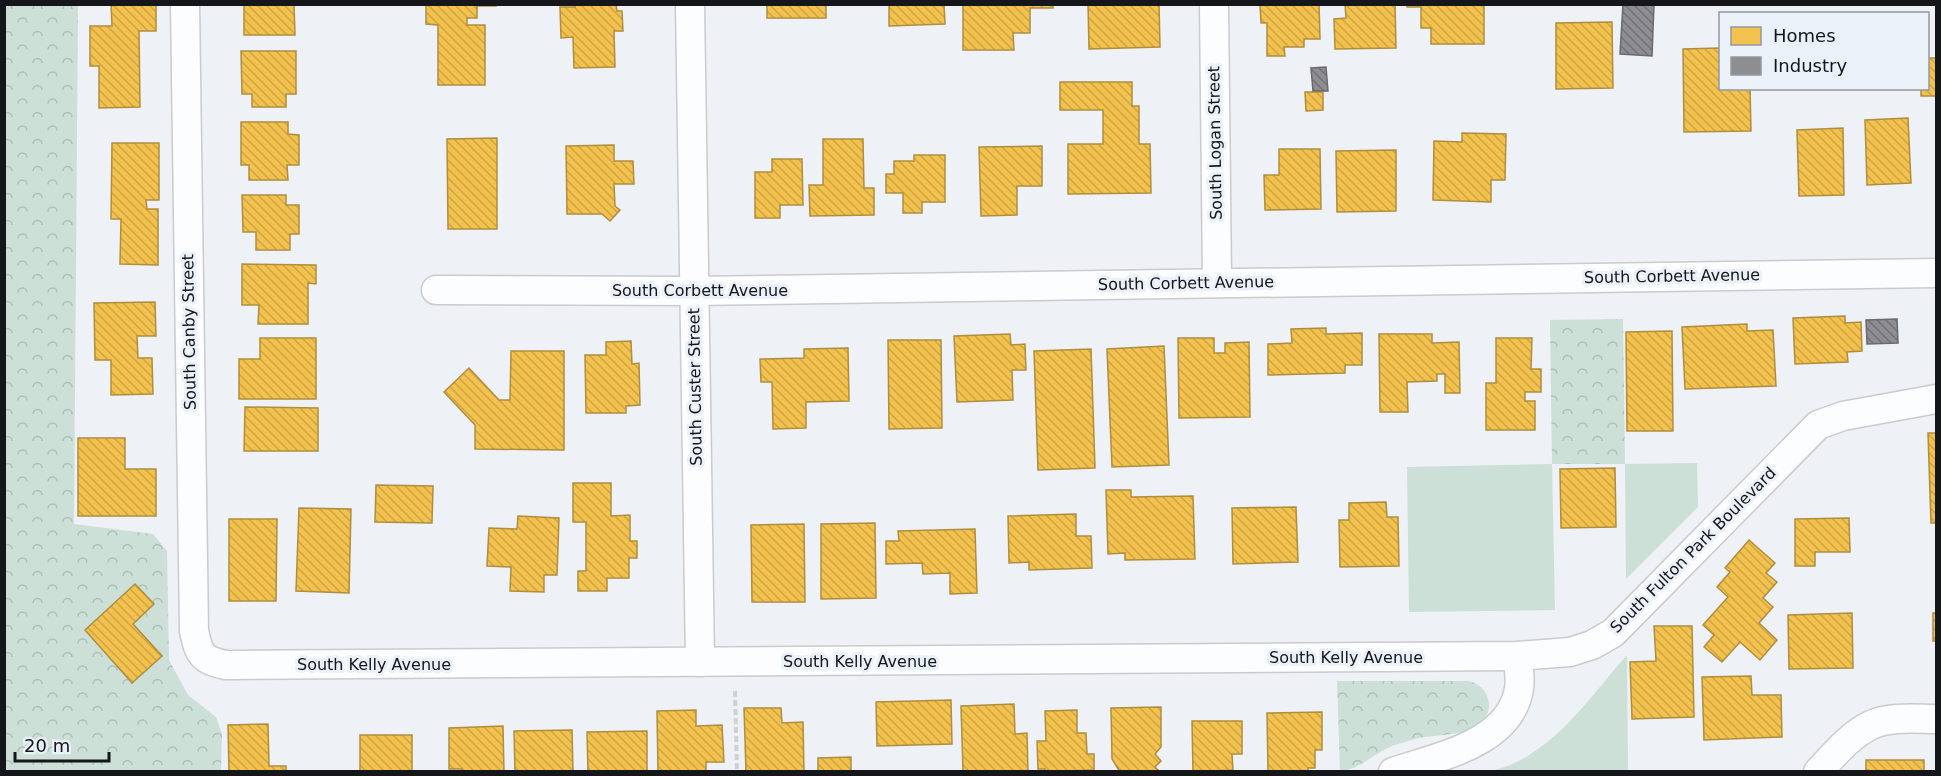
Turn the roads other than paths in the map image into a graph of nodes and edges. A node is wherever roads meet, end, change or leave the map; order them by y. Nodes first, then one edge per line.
1 (185, 4) edge
2 (690, 4) edge
3 (1214, 4) edge
4 (1936, 273) edge
5 (1217, 282) junction
6 (436, 290) dead end
7 (694, 291) junction
8 (1936, 399) edge
9 (1518, 656) junction
10 (203, 658) joint
11 (700, 662) junction
12 (1936, 719) edge
13 (1393, 771) edge
14 (1818, 771) edge

1 - 10 street, South Canby Street
2 - 7 street, South Custer Street
3 - 5 street, South Logan Street
4 - 5 street, South Corbett Avenue
5 - 7 street, South Corbett Avenue
6 - 7 street, South Corbett Avenue
7 - 11 street, South Custer Street
8 - 9 street, South Fulton Park Boulevard
9 - 11 street, South Kelly Avenue
9 - 13 street
10 - 11 street, South Kelly Avenue
12 - 14 street

